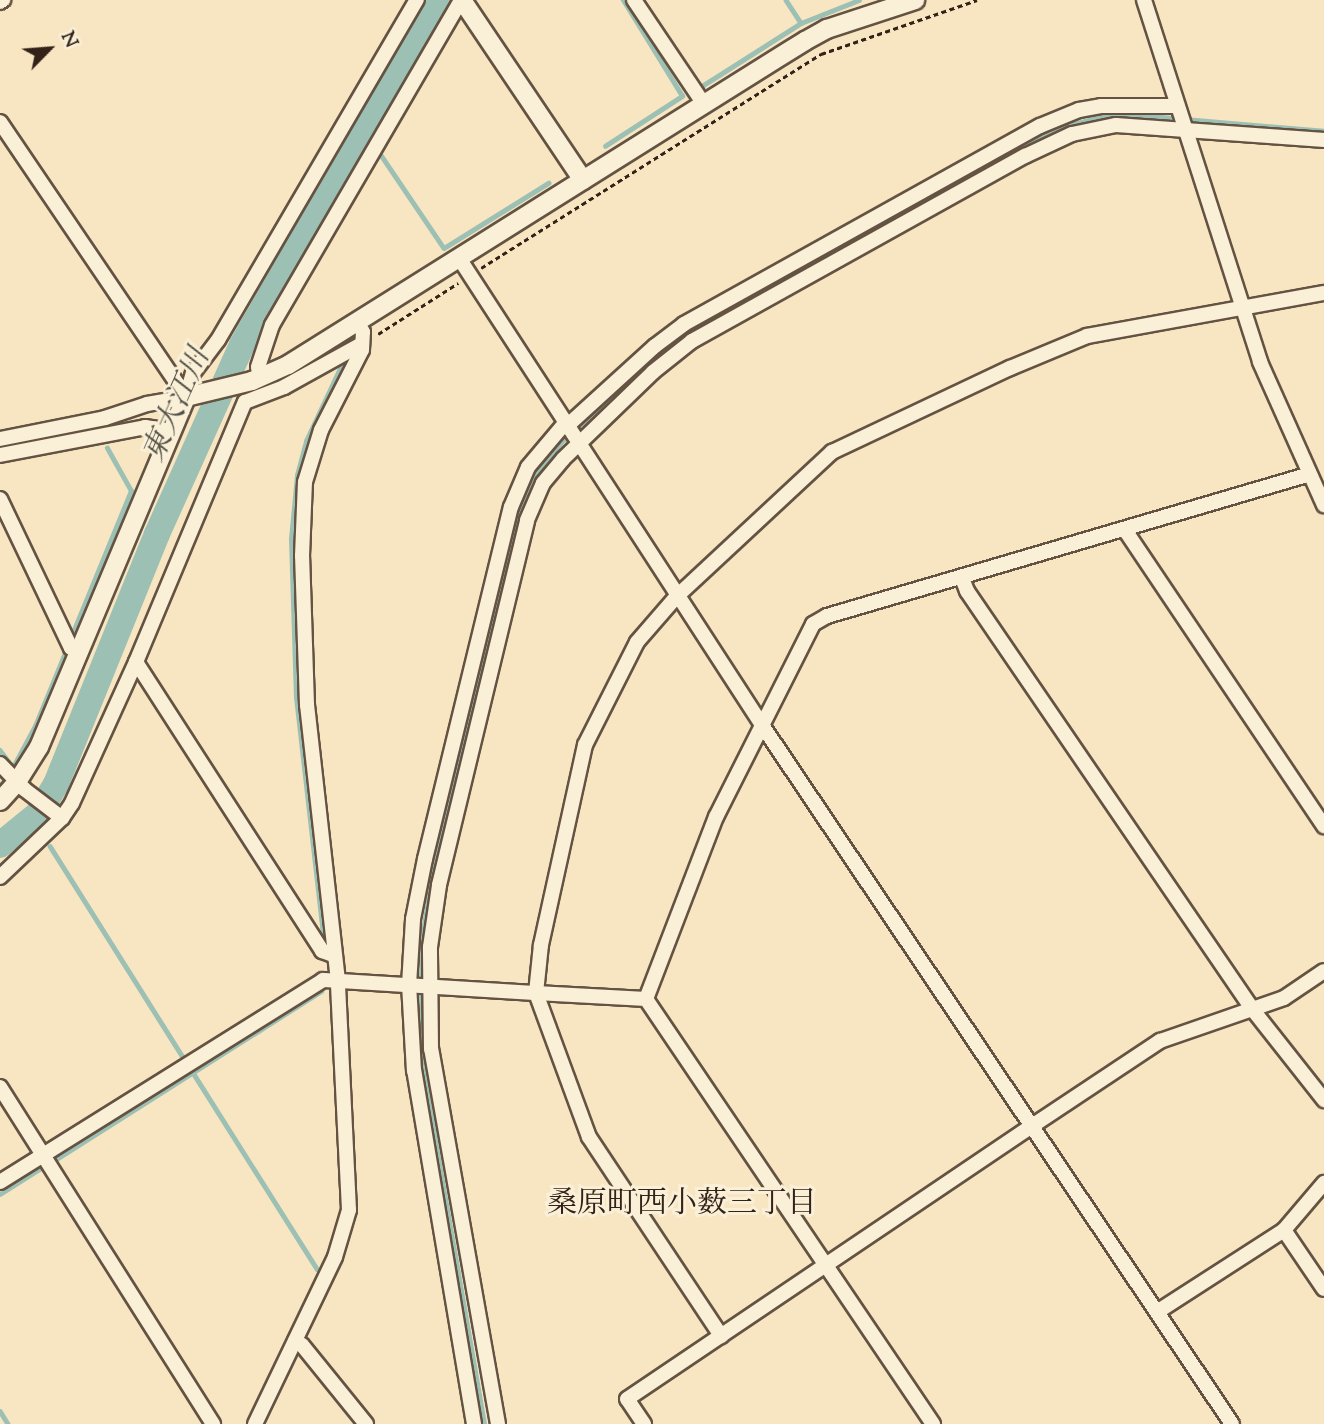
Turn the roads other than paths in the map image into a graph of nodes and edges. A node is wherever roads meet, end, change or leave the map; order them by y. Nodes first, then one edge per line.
1 (417, 0) edge
2 (462, 0) edge
3 (634, 0) edge
4 (915, 0) edge
5 (1144, 0) edge
6 (704, 104) junction
7 (1178, 108) junction
8 (0, 122) edge
9 (1185, 129) junction
10 (1324, 140) edge
11 (583, 180) junction
12 (460, 258) junction
13 (1324, 293) edge
14 (1242, 306) junction
15 (357, 322) junction
16 (362, 344) junction
17 (256, 380) junction
18 (192, 394) junction
19 (169, 431) junction
20 (571, 432) junction
21 (0, 439) edge
22 (0, 455) edge
23 (1310, 474) junction
24 (0, 499) edge
25 (1324, 505) edge
26 (1125, 530) junction
27 (962, 578) junction
28 (677, 596) junction
29 (78, 652) junction
30 (136, 662) junction
31 (762, 725) junction
32 (0, 764) edge
33 (20, 785) junction
34 (0, 801) edge
35 (59, 816) junction
36 (1324, 826) edge
37 (0, 877) edge
38 (333, 955) junction
39 (1324, 971) edge
40 (338, 981) junction
41 (420, 986) junction
42 (536, 993) junction
43 (646, 999) junction
44 (1253, 1010) junction
45 (0, 1087) edge
46 (1324, 1100) edge
47 (1032, 1126) junction
48 (43, 1155) junction
49 (0, 1182) edge
50 (1324, 1184) edge
51 (1284, 1230) junction
52 (826, 1265) junction
53 (1324, 1289) edge
54 (1157, 1312) junction
55 (721, 1336) junction
56 (295, 1341) junction
57 (214, 1424) edge
58 (255, 1424) edge
59 (366, 1424) edge
60 (474, 1424) edge
61 (498, 1424) edge
62 (644, 1424) edge
63 (933, 1424) edge
64 (1232, 1424) edge

1 - 18 street
2 - 11 street
2 - 17 street
3 - 6 street
4 - 6 street
5 - 7 street
6 - 11 street
7 - 9 street
7 - 20 street
8 - 18 street
9 - 10 street
9 - 14 street
9 - 20 street
11 - 12 street
12 - 15 street
12 - 20 street
13 - 14 street
14 - 23 street
14 - 28 street
15 - 16 street
15 - 17 street
16 - 30 street
16 - 38 street
17 - 18 street
18 - 19 street
18 - 21 street
19 - 22 street
19 - 29 street
20 - 28 street
20 - 41 street
20 - 41 street
23 - 25 street
23 - 26 street
24 - 29 street
26 - 27 street
26 - 36 street
27 - 31 street
27 - 44 street
28 - 31 street
28 - 42 street
29 - 33 street
30 - 35 street
30 - 38 street
31 - 43 street
31 - 47 street
32 - 33 street
33 - 34 street
33 - 35 street
35 - 37 street
38 - 40 street
39 - 44 street
40 - 41 street
40 - 48 street
40 - 56 street
41 - 42 street
41 - 60 street
41 - 61 street
42 - 43 street
42 - 55 street
43 - 52 street
44 - 46 street
44 - 47 street
45 - 48 street
47 - 52 street
47 - 54 street
48 - 49 street
48 - 57 street
50 - 51 street
51 - 53 street
51 - 54 street
52 - 55 street
52 - 63 street
54 - 64 street
55 - 62 street
56 - 58 street
56 - 59 street

